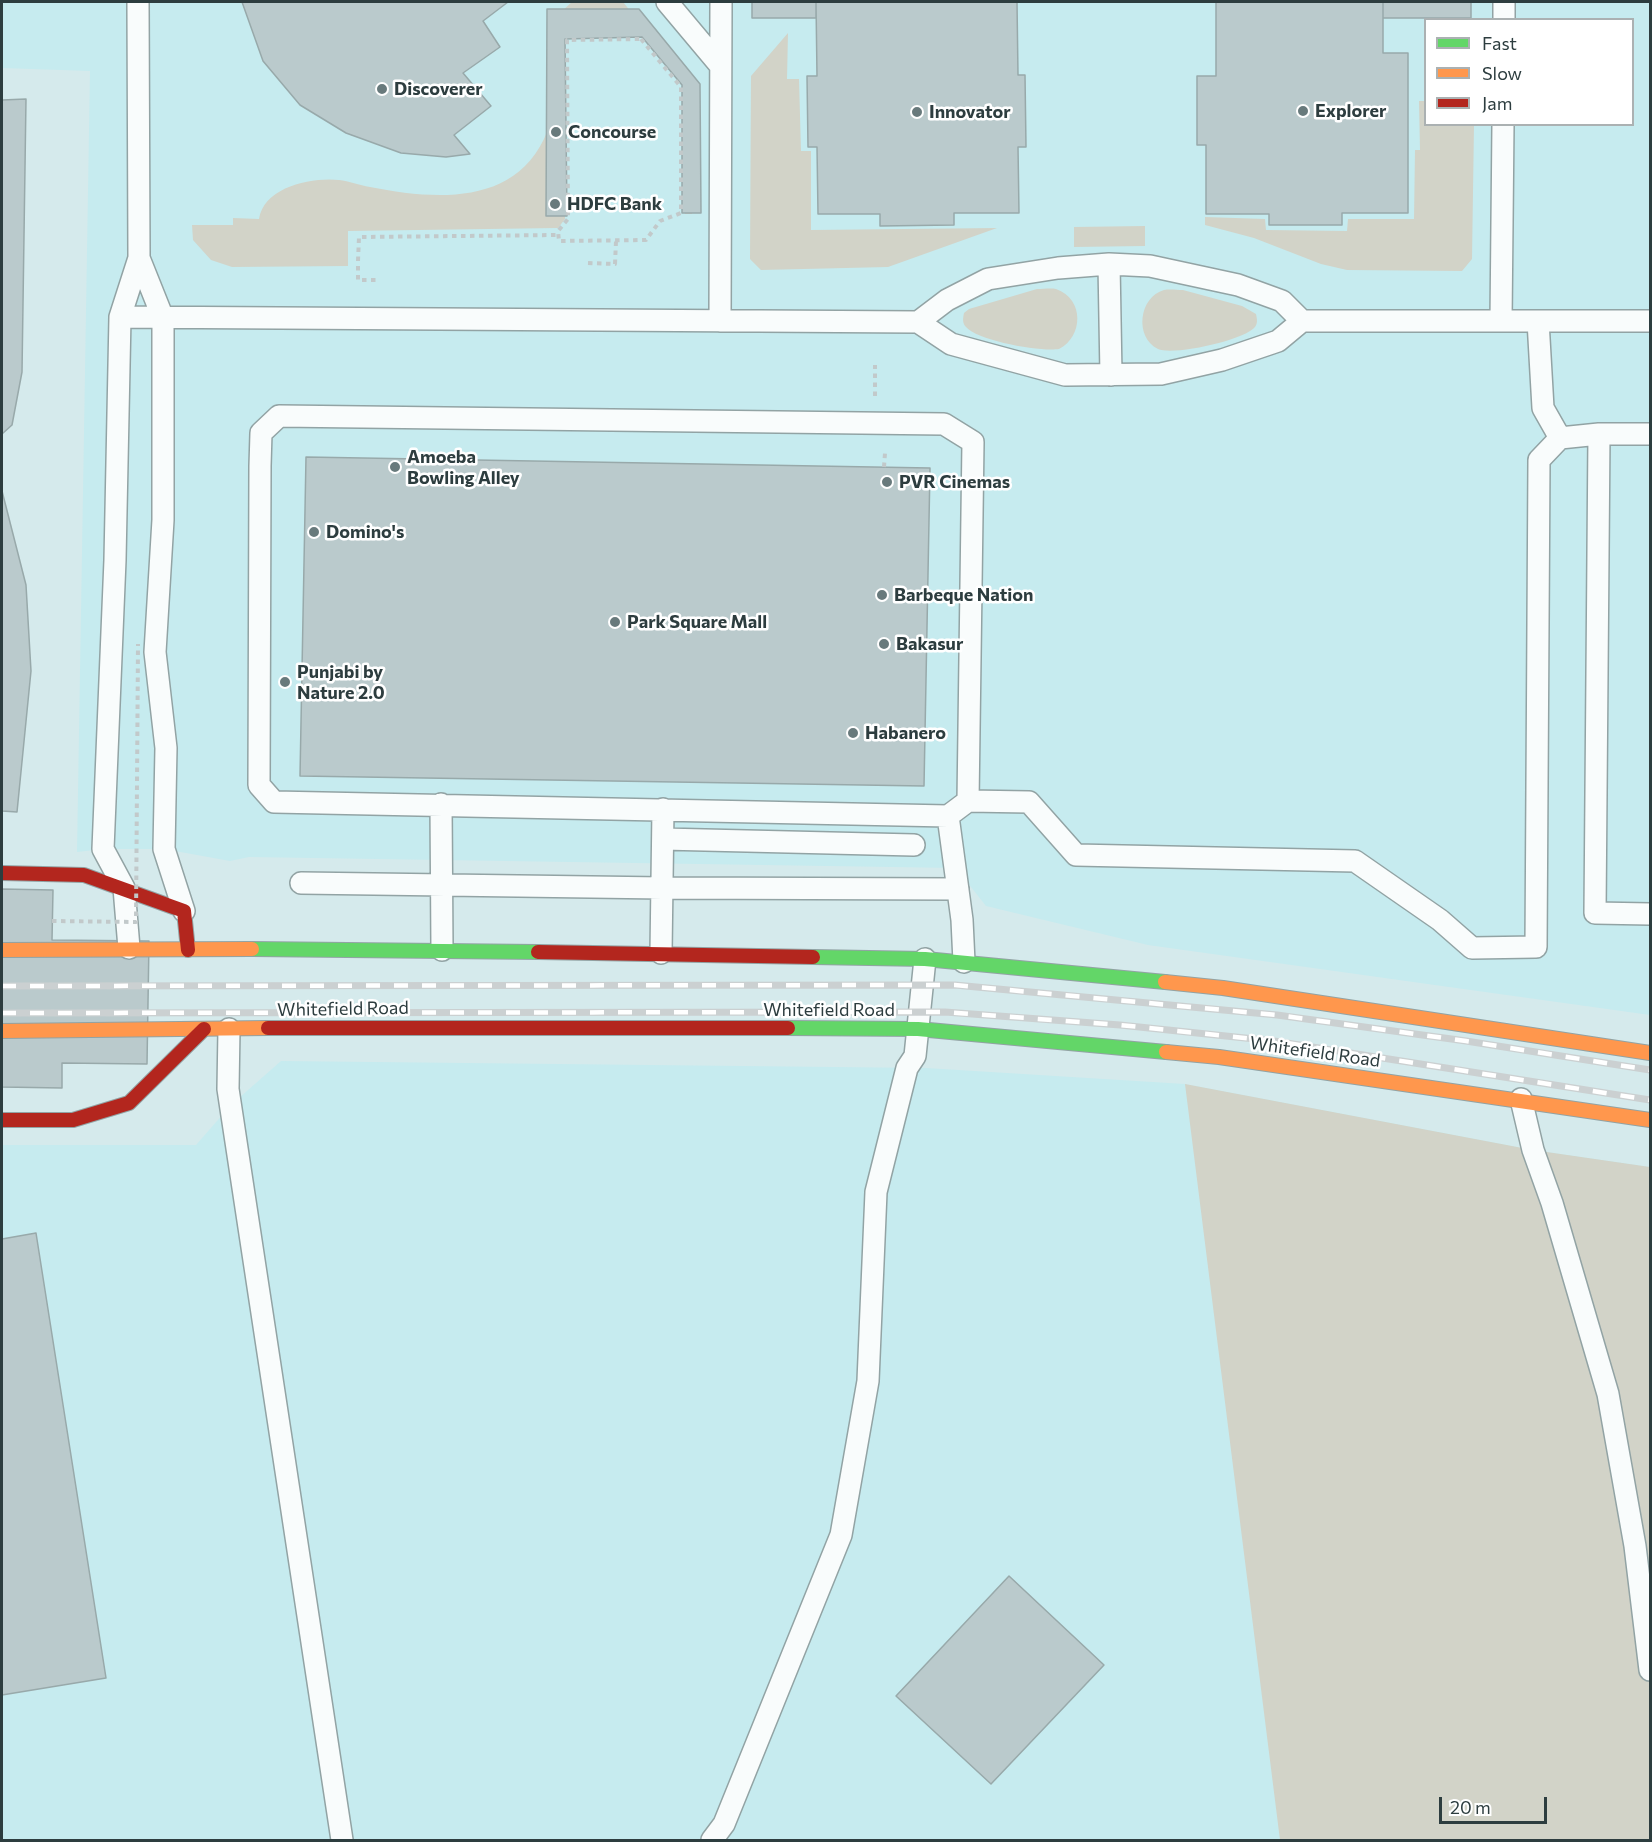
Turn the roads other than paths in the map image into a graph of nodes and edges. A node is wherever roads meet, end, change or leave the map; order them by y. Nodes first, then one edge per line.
1 (138, 2) edge
2 (667, 2) edge
3 (721, 2) edge
4 (1504, 2) edge
5 (1504, 18) edge
6 (719, 64) junction
7 (1503, 126) edge
8 (139, 258) junction
9 (1109, 264) junction
10 (120, 317) junction
11 (163, 318) junction
12 (720, 321) junction
13 (1302, 321) junction
14 (1500, 321) junction
15 (1538, 321) junction
16 (1650, 321) edge
17 (918, 322) junction
18 (1111, 375) junction
19 (1599, 434) junction
20 (1650, 434) edge
21 (1560, 438) junction
22 (968, 801) junction
23 (441, 804) junction
24 (663, 809) junction
25 (948, 816) junction
26 (663, 839) junction
27 (914, 845) dead end
28 (2, 873) edge
29 (302, 883) dead end
30 (441, 885) junction
31 (124, 888) junction
32 (663, 888) junction
33 (958, 889) junction
34 (184, 911) junction
35 (1650, 914) edge
36 (129, 948) junction
37 (2, 950) edge
38 (188, 950) junction
39 (442, 950) junction
40 (661, 953) junction
41 (925, 959) junction
42 (964, 962) junction
43 (204, 1029) junction
44 (229, 1029) junction
45 (918, 1029) junction
46 (2, 1031) edge
47 (1650, 1053) edge
48 (1521, 1099) junction
49 (2, 1120) edge
50 (1650, 1120) edge
51 (1650, 1670) edge
52 (342, 1840) edge
53 (712, 1840) edge

1 - 8 lane
2 - 6 lane
3 - 6 lane
4 - 5 lane
6 - 12 lane
7 - 14 lane
8 - 10 lane
8 - 11 lane
9 - 13 lane
9 - 17 lane
9 - 18 lane
10 - 11 lane
10 - 31 lane
11 - 12 lane
11 - 34 lane
12 - 17 lane
13 - 14 lane
13 - 18 lane
14 - 15 lane
15 - 16 lane
15 - 21 lane
17 - 18 lane
19 - 20 lane
19 - 21 lane
19 - 35 lane
21 - 22 lane
22 - 23 lane
22 - 25 lane
23 - 24 lane
23 - 30 lane
24 - 25 lane
24 - 26 lane
25 - 33 lane
26 - 27 lane
26 - 32 lane
28 - 31 main road
29 - 30 lane
30 - 32 lane
30 - 39 lane
31 - 34 main road
31 - 36 lane
32 - 33 lane
32 - 40 lane
33 - 42 lane
34 - 38 main road
36 - 37 main road
36 - 38 main road
38 - 39 main road
39 - 40 main road
40 - 41 main road
41 - 42 main road
41 - 45 lane
42 - 47 main road
43 - 44 main road, Whitefield Road
43 - 46 main road, Whitefield Road
43 - 49 main road
44 - 45 main road, Whitefield Road
44 - 52 lane
45 - 48 main road, Whitefield Road
45 - 53 lane
48 - 50 main road, Whitefield Road
48 - 51 lane

